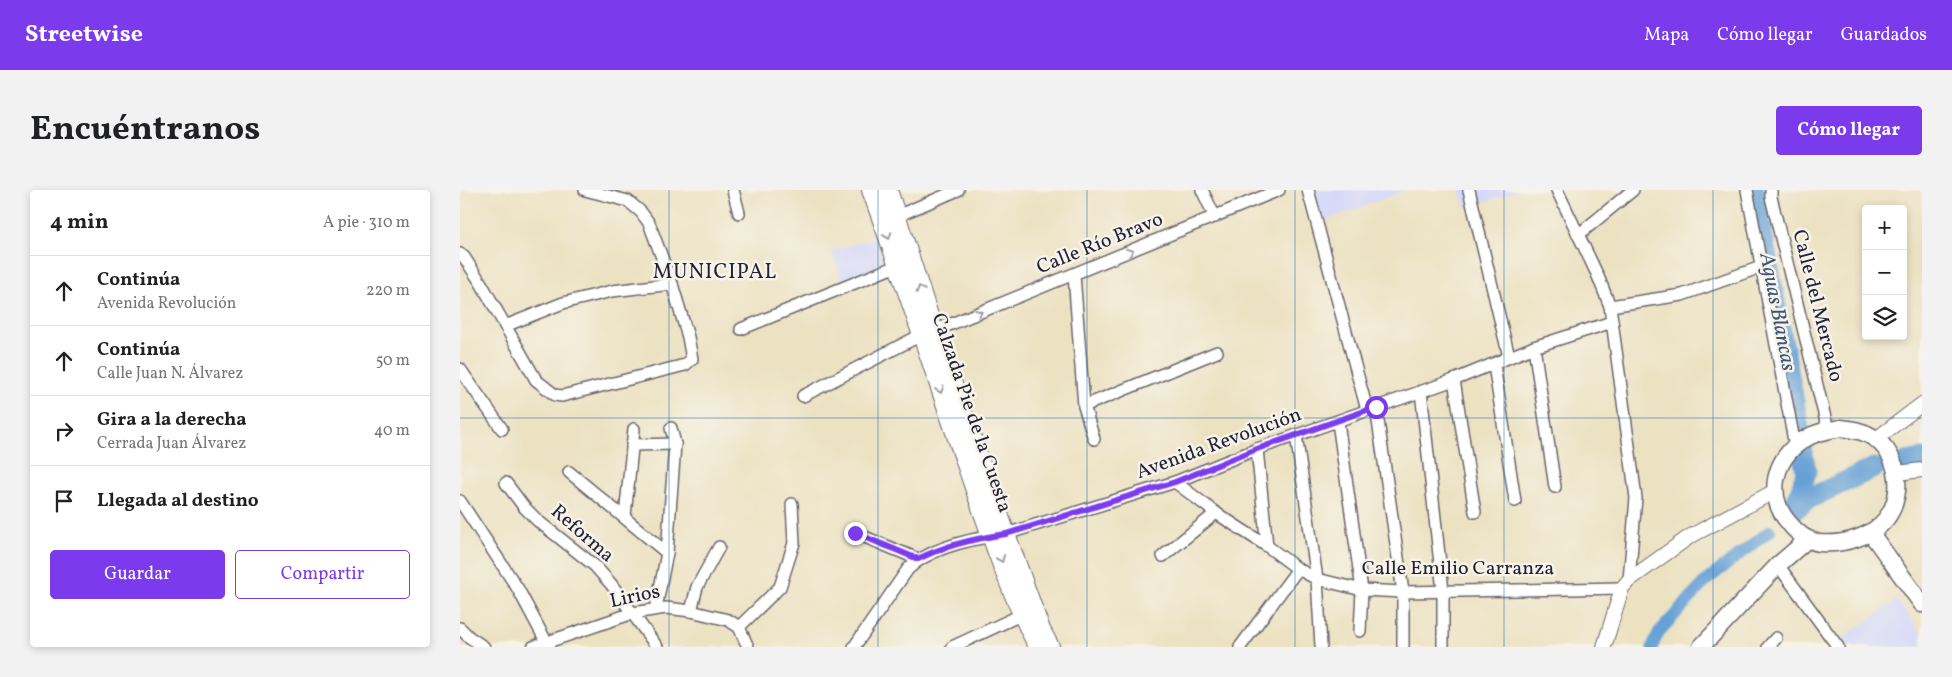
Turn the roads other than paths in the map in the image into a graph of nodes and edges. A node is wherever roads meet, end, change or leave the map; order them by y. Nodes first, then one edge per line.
1 (585, 190) edge
2 (733, 190) edge
3 (871, 190) edge
4 (888, 190) edge
5 (958, 190) edge
6 (1202, 190) edge
7 (1279, 190) edge
8 (1308, 190) edge
9 (1469, 190) edge
10 (1557, 190) edge
11 (1633, 190) edge
12 (1747, 190) edge
13 (1771, 190) edge
14 (739, 213) dead end
15 (897, 216) junction
16 (1214, 217) junction
17 (1578, 235) junction
18 (460, 254) edge
19 (898, 265) junction
20 (1761, 266) junction
21 (1074, 275) junction
22 (672, 284) junction
23 (1610, 306) junction
24 (1612, 322) junction
25 (505, 326) junction
26 (741, 329) dead end
27 (928, 333) junction
28 (1534, 348) junction
29 (1217, 352) dead end
30 (1508, 358) junction
31 (1494, 365) junction
32 (460, 369) edge
33 (1454, 380) junction
34 (1421, 391) junction
35 (803, 396) dead end
36 (1922, 404) edge
37 (1084, 406) junction
38 (1371, 409) junction
39 (1338, 422) junction
40 (634, 428) dead end
41 (671, 428) dead end
42 (502, 429) dead end
43 (1828, 430) junction
44 (1296, 435) junction
45 (1094, 439) dead end
46 (1876, 439) junction
47 (675, 444) junction
48 (632, 445) junction
49 (1795, 446) junction
50 (1257, 449) junction
51 (1922, 470) edge
52 (569, 472) dead end
53 (1897, 473) junction
54 (1175, 482) junction
55 (506, 483) dead end
56 (1555, 487) dead end
57 (1774, 491) junction
58 (460, 501) edge
59 (1515, 501) dead end
60 (792, 504) dead end
61 (1475, 512) dead end
62 (1216, 513) junction
63 (625, 516) junction
64 (1870, 532) junction
65 (855, 533) dead end
66 (999, 535) junction
67 (1808, 539) junction
68 (1266, 546) junction
69 (719, 547) dead end
70 (667, 553) junction
71 (1163, 556) dead end
72 (918, 559) junction
73 (1778, 565) junction
74 (1298, 569) junction
75 (1317, 579) junction
76 (1626, 584) junction
77 (1362, 590) junction
78 (1443, 591) junction
79 (1403, 592) junction
80 (1922, 604) edge
81 (656, 608) junction
82 (691, 611) junction
83 (633, 613) junction
84 (1023, 614) junction
85 (739, 627) junction
86 (460, 628) edge
87 (1360, 631) dead end
88 (548, 645) edge
89 (1321, 646) dead end
90 (484, 647) edge
91 (533, 647) edge
92 (657, 647) edge
93 (748, 647) edge
94 (854, 647) edge
95 (952, 647) edge
96 (1038, 647) edge
97 (1050, 647) edge
98 (1240, 647) edge
99 (1403, 647) edge
100 (1443, 647) edge
101 (1604, 647) edge
102 (1700, 647) edge
103 (1838, 647) edge

1 - 22 street
2 - 14 street
3 -> 19 main road, Calzada Pie de la Cuesta
4 - 15 main road, Calzada Pie de la Cuesta
5 - 15 street
6 - 16 street
7 - 16 street, Calle Río Bravo
8 - 38 street
9 - 30 street
10 - 17 street
11 - 17 street
12 - 20 street
13 - 43 street, Calle del Mercado
27 -> 15 main road, Calzada Pie de la Cuesta
21 -> 16 street, Calle Río Bravo
17 - 23 street
18 - 25 street
19 - 26 street
19 - 27 main road, Calzada Pie de la Cuesta
20 - 23 street
20 - 49 street
27 -> 21 street, Calle Río Bravo
21 - 37 street
22 - 25 street
22 - 25 street
23 - 24 street
24 - 28 street, Avenida Revolución
24 - 76 street
27 - 35 street, Calle Río Bravo
27 - 66 main road, Calzada Pie de la Cuesta
28 - 30 street, Avenida Revolución
28 - 56 street
29 - 37 street
30 - 31 street, Avenida Revolución
31 - 33 street, Avenida Revolución
31 - 59 street
32 - 42 street
33 - 34 street, Avenida Revolución
33 - 61 street
34 - 38 street, Avenida Revolución
34 - 78 street
36 - 46 street
37 - 45 street
38 - 39 street, Avenida Revolución
38 - 79 street
39 - 44 street, Avenida Revolución
39 - 77 street
40 - 48 street
41 - 47 street
43 - 46 main road
43 - 49 main road
44 - 50 street, Avenida Revolución
44 - 75 street
46 - 53 main road
47 - 48 street
47 - 70 street
48 - 63 street
49 - 57 main road
50 - 54 street, Avenida Revolución
50 - 68 street
51 - 53 street
52 - 63 street
53 - 64 main road
54 - 62 street, Calle Emilio Carranza
54 - 66 street, Avenida Revolución
55 - 83 street, Reforma
57 - 67 main road
57 - 76 street
58 - 88 street
60 - 85 street
62 - 68 street, Calle Emilio Carranza
62 - 71 street
63 - 70 street
64 - 67 main road
64 - 80 main road
65 - 72 street
66 - 72 street, Avenida Revolución
66 -> 84 main road, Calzada Pie de la Cuesta
66 - 97 main road, Calzada Pie de la Cuesta
67 - 73 main road
68 - 74 street, Calle Emilio Carranza
69 - 82 street
70 - 81 street
72 - 94 street
73 - 102 main road
73 - 103 street
74 - 75 street, Calle Emilio Carranza
74 - 98 street
75 - 77 street, Calle Emilio Carranza
75 - 89 street
76 - 78 street, Calle Emilio Carranza
76 - 101 street
77 - 79 street, Calle Emilio Carranza
77 - 87 street
78 - 79 street, Calle Emilio Carranza
78 - 100 street
79 - 99 street
81 - 82 street, Lirios
81 - 83 street, Lirios
82 - 85 street, Lirios
83 - 88 street, Lirios
83 - 92 street, Reforma
84 - 95 street
84 - 96 main road, Calzada Pie de la Cuesta
85 - 93 street
86 - 90 street
88 - 91 street, Lirios

